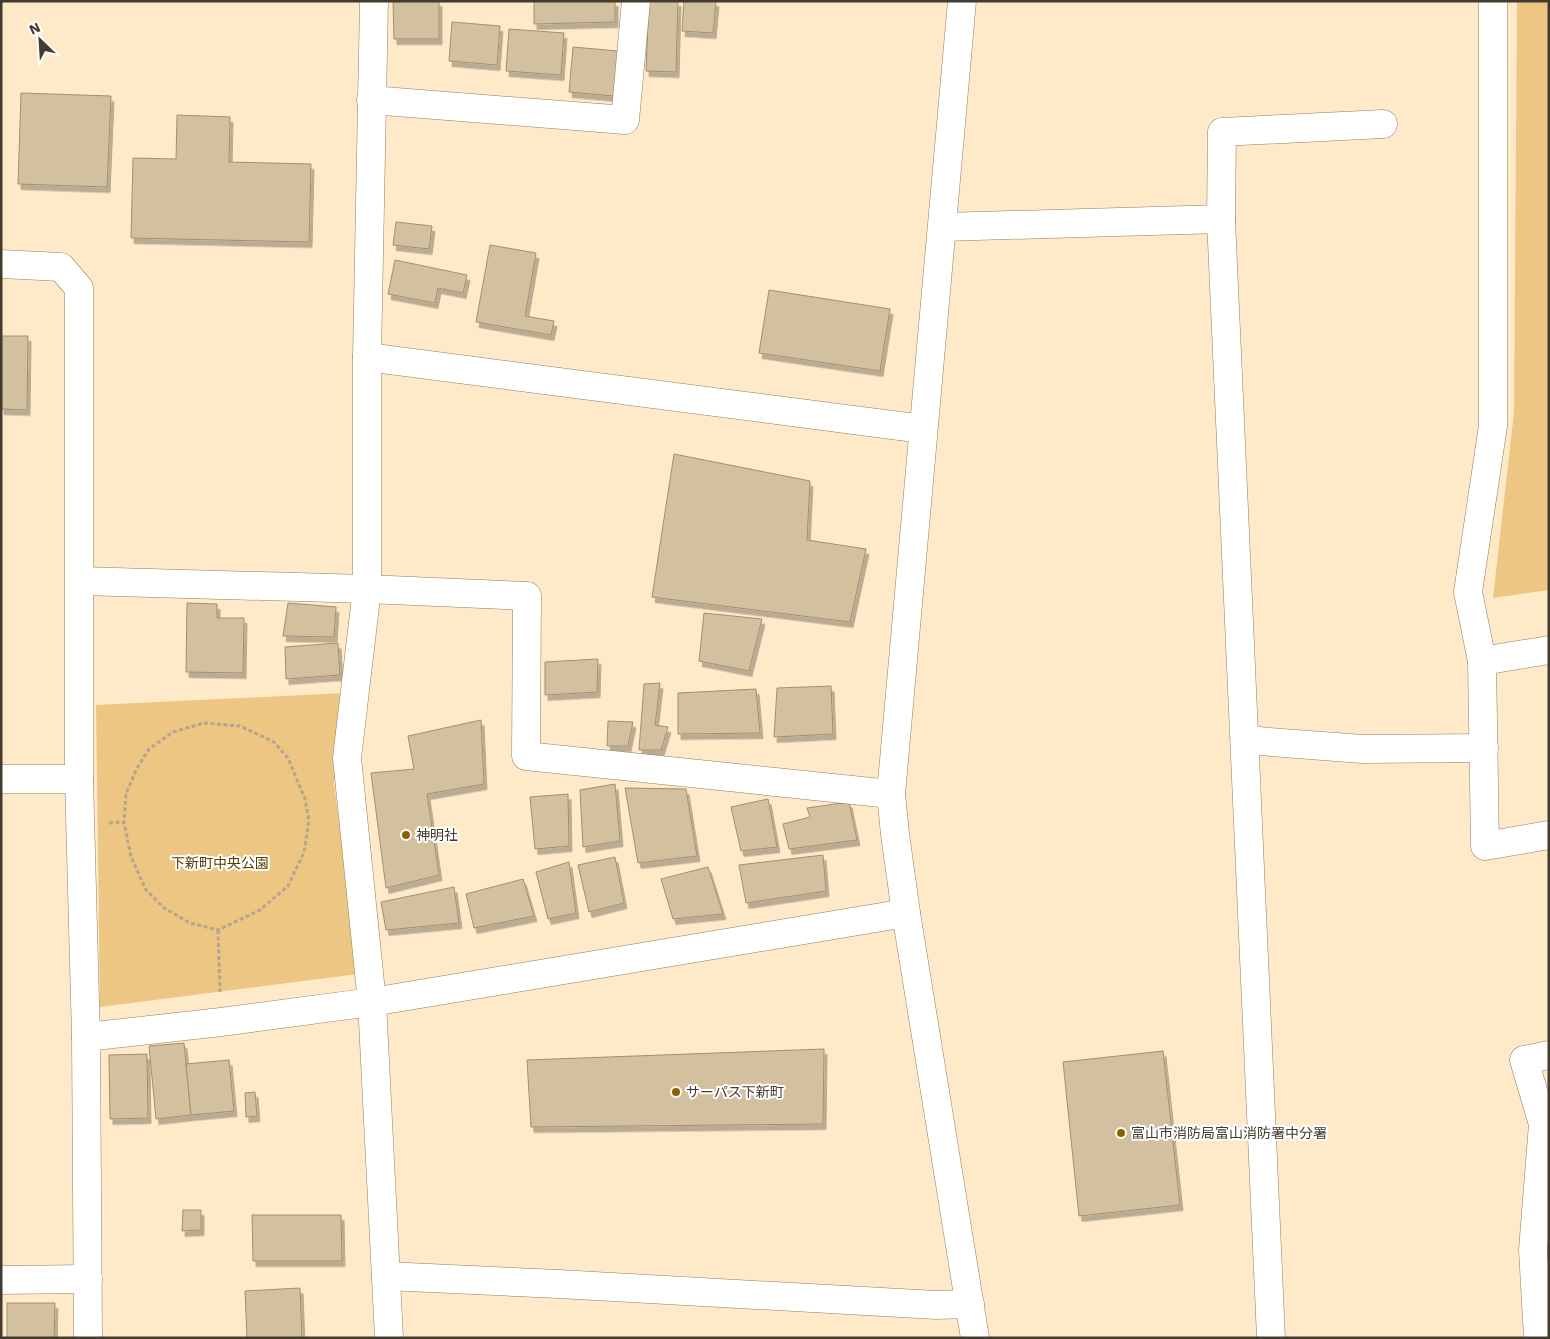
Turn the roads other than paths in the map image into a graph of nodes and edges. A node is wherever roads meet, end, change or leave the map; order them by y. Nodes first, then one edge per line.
1 (374, 1) edge
2 (636, 1) edge
3 (962, 1) edge
4 (1493, 1) edge
5 (371, 100) junction
6 (1384, 124) dead end
7 (1222, 219) junction
8 (943, 227) junction
9 (1, 264) edge
10 (367, 357) junction
11 (923, 429) junction
12 (80, 581) junction
13 (367, 589) junction
14 (1549, 650) edge
15 (1482, 661) junction
16 (1245, 740) junction
17 (1484, 748) junction
18 (1, 779) edge
19 (79, 779) junction
20 (891, 794) junction
21 (1549, 835) edge
22 (906, 913) junction
23 (372, 1002) junction
24 (86, 1037) junction
25 (1549, 1055) edge
26 (386, 1276) junction
27 (88, 1279) junction
28 (1, 1280) edge
29 (970, 1304) junction
30 (88, 1338) edge
31 (390, 1338) edge
32 (975, 1338) edge
33 (1271, 1338) edge
34 (1538, 1338) edge

1 - 5 street
2 - 5 street
3 - 8 street
4 - 15 street
5 - 10 street
6 - 7 street
7 - 8 street
7 - 16 street
8 - 11 street
9 - 12 street
10 - 11 street
10 - 13 street
11 - 20 street
12 - 13 street
12 - 19 street
13 - 20 street
13 - 23 street
14 - 15 street
15 - 17 street
16 - 17 street
16 - 33 street
17 - 21 street
18 - 19 street
19 - 24 street
20 - 22 street
22 - 23 street
22 - 29 street
23 - 24 street
23 - 26 street
24 - 27 street
25 - 34 street
26 - 29 street
26 - 31 street
27 - 28 street
27 - 30 street
29 - 32 street

